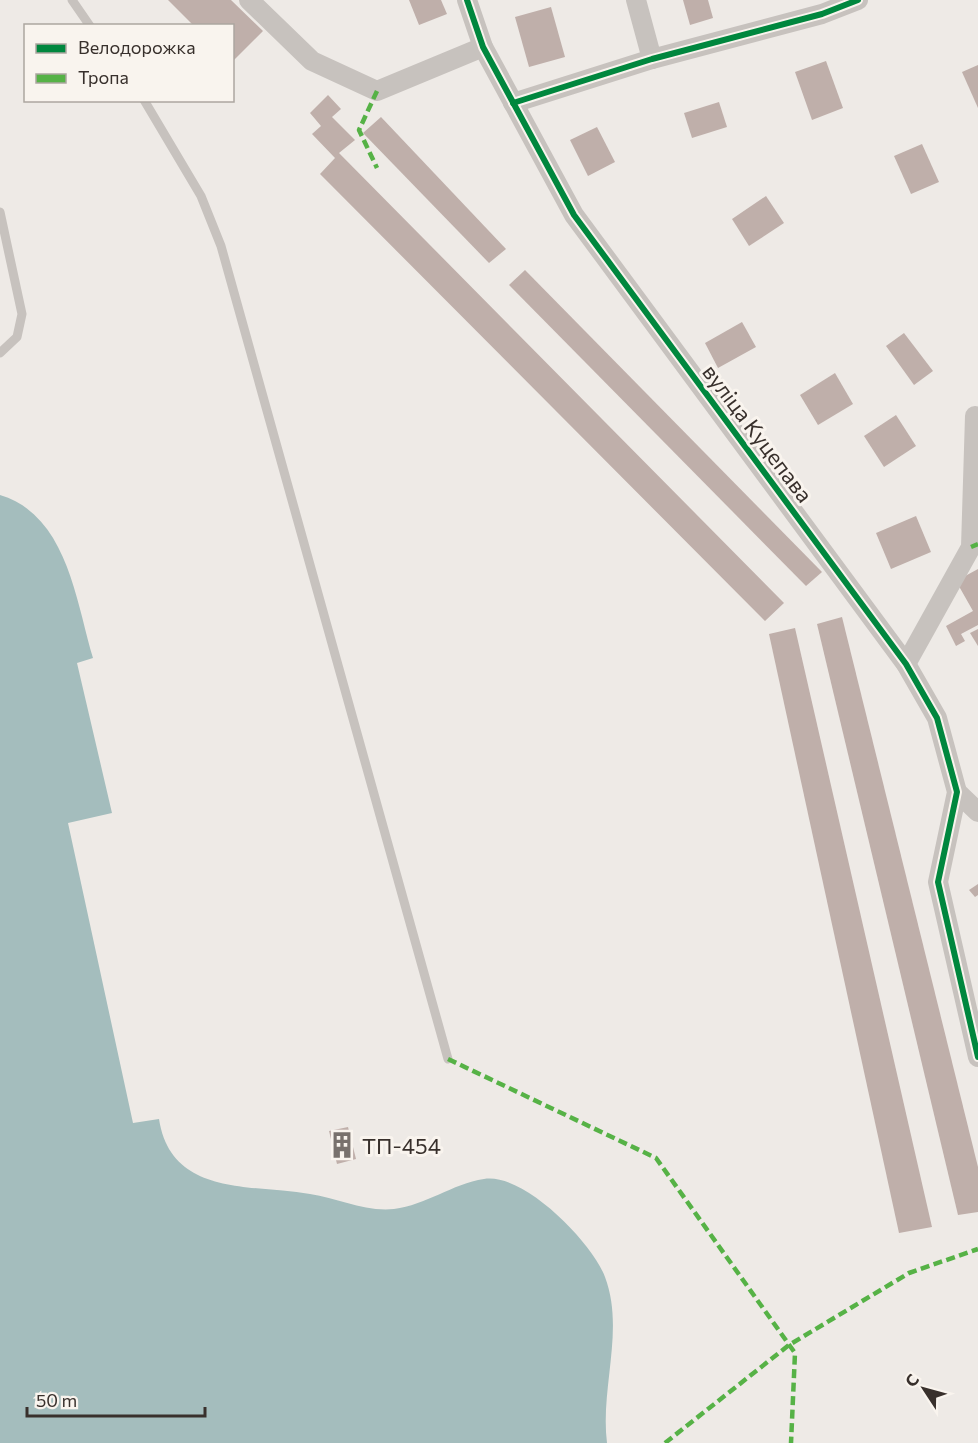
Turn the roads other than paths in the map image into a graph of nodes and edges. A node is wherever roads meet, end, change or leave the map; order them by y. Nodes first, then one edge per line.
1 (72, 0) edge
2 (249, 0) edge
3 (467, 0) edge
4 (636, 0) edge
5 (858, 0) edge
6 (89, 24) edge
7 (483, 47) junction
8 (652, 59) junction
9 (145, 102) edge
10 (513, 103) junction
11 (0, 212) edge
12 (0, 353) edge
13 (975, 416) dead end
14 (906, 664) junction
15 (957, 792) junction
16 (978, 812) edge
17 (978, 1057) edge
18 (448, 1059) dead end

1 - 6 lane
2 - 7 street
3 - 7 street, вуліца Куцепава
4 - 8 street
5 - 8 street
7 - 10 street, вуліца Куцепава
8 - 10 street
9 - 18 lane
10 - 14 street, вуліца Куцепава
11 - 12 lane
13 - 14 street
14 - 15 street, вуліца Куцепава
15 - 16 street
15 - 17 street

